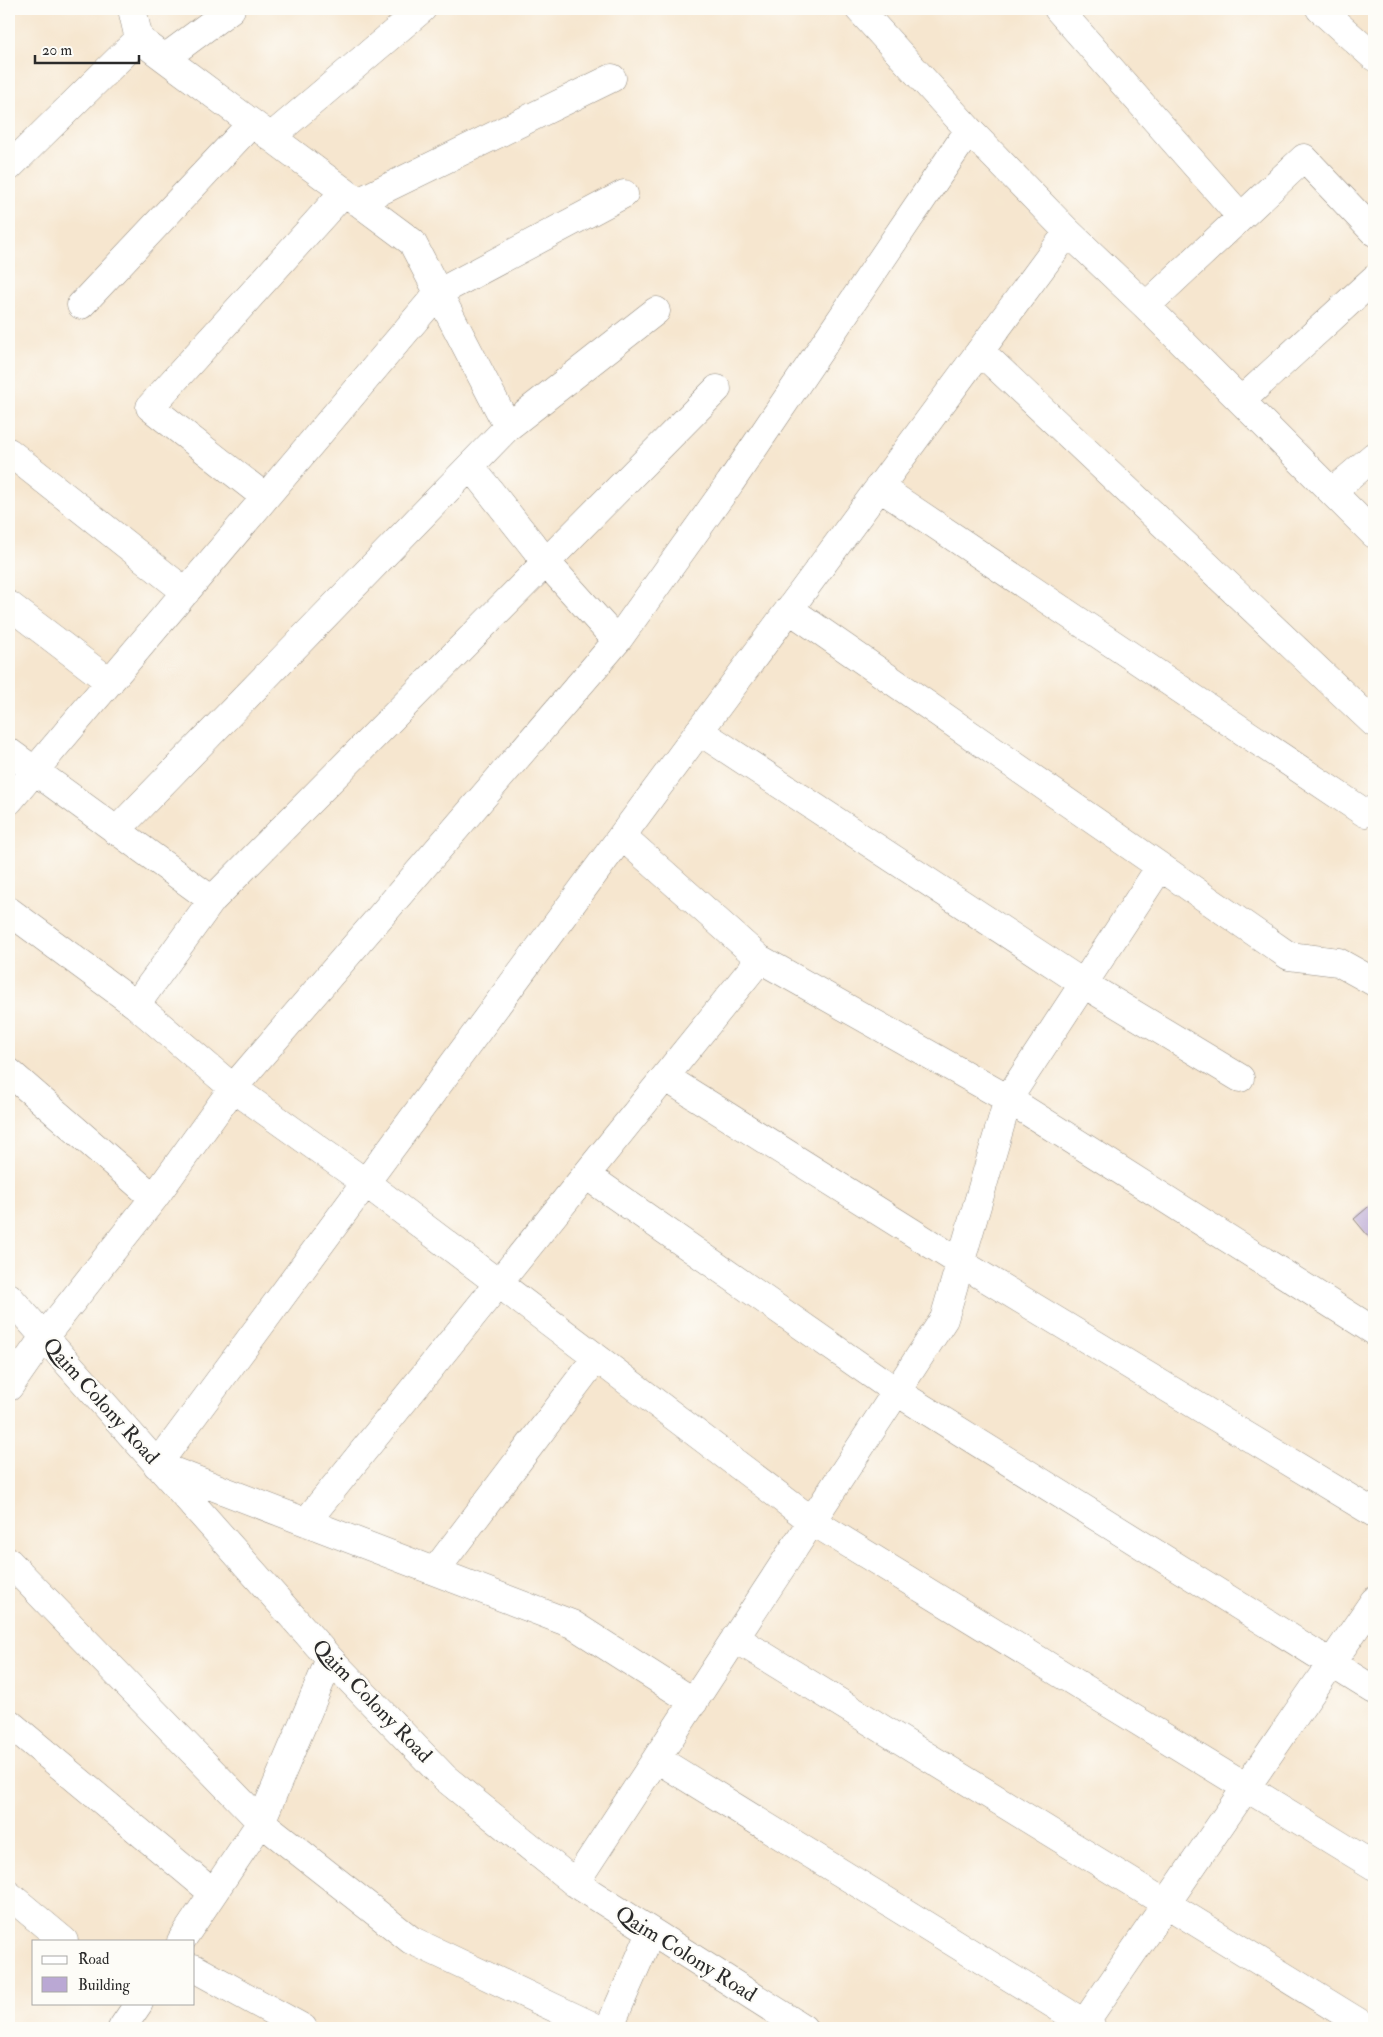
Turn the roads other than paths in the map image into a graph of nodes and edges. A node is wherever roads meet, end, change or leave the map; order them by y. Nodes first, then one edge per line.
1 (132, 9) edge
2 (231, 9) edge
3 (422, 9) edge
4 (859, 9) edge
5 (1058, 9) edge
6 (1320, 9) edge
7 (139, 38) junction
8 (1374, 57) edge
9 (165, 58) junction
10 (612, 78) dead end
11 (262, 130) junction
12 (969, 130) junction
13 (9, 166) edge
14 (624, 194) dead end
15 (351, 197) junction
16 (1241, 217) junction
17 (1068, 232) junction
18 (1374, 232) edge
19 (1374, 279) edge
20 (438, 293) junction
21 (81, 305) dead end
22 (1146, 306) junction
23 (656, 311) dead end
24 (980, 351) junction
25 (717, 388) dead end
26 (1241, 401) junction
27 (508, 427) junction
28 (9, 452) edge
29 (1374, 456) edge
30 (470, 466) junction
31 (879, 487) junction
32 (1332, 492) junction
33 (266, 497) junction
34 (1374, 534) edge
35 (546, 562) junction
36 (186, 592) junction
37 (9, 604) edge
38 (789, 609) junction
39 (617, 641) junction
40 (110, 682) junction
41 (1374, 723) edge
42 (699, 731) junction
43 (9, 752) edge
44 (34, 770) junction
45 (9, 801) edge
46 (1365, 812) dead end
47 (116, 831) junction
48 (622, 836) junction
49 (1160, 867) junction
50 (212, 900) junction
51 (9, 911) edge
52 (760, 959) junction
53 (1374, 982) edge
54 (1084, 984) junction
55 (136, 1005) junction
56 (9, 1072) edge
57 (665, 1077) junction
58 (1240, 1078) dead end
59 (233, 1088) junction
60 (1008, 1100) junction
61 (586, 1175) junction
62 (366, 1183) junction
63 (154, 1198) junction
64 (960, 1263) junction
65 (498, 1283) junction
66 (9, 1297) edge
67 (1374, 1331) edge
68 (44, 1337) junction
69 (596, 1358) junction
70 (9, 1387) edge
71 (897, 1392) junction
72 (157, 1465) junction
73 (1374, 1512) edge
74 (812, 1521) junction
75 (306, 1522) junction
76 (9, 1562) edge
77 (435, 1571) junction
78 (1374, 1601) edge
79 (736, 1638) junction
80 (330, 1659) junction
81 (1332, 1663) junction
82 (1374, 1690) edge
83 (694, 1702) junction
84 (9, 1722) edge
85 (657, 1759) junction
86 (1247, 1788) junction
87 (261, 1822) junction
88 (1374, 1866) edge
89 (575, 1883) junction
90 (213, 1893) junction
91 (9, 1895) edge
92 (1167, 1904) junction
93 (651, 1932) junction
94 (63, 1940) edge
95 (181, 1940) edge
96 (195, 1969) edge
97 (138, 2004) edge
98 (1086, 2027) edge
99 (122, 2028) edge
100 (304, 2028) edge
101 (597, 2028) edge
102 (609, 2028) edge
103 (803, 2028) edge
104 (1368, 2028) edge

1 - 7 street
2 - 9 street
3 - 11 street
4 - 12 street
5 - 16 street
6 - 8 street
7 - 9 street
7 - 13 street
9 - 11 street
10 - 15 street
11 - 15 street
11 - 21 street
12 - 17 street
12 - 39 street
14 - 20 street
15 - 20 street
15 - 33 street
16 - 18 street
16 - 22 street
17 - 22 street
17 - 24 street
19 - 26 street
20 - 27 street
20 - 33 street
22 - 26 street
23 - 27 street
24 - 31 street
24 - 41 street
25 - 35 street
26 - 32 street
27 - 30 street
28 - 36 street
29 - 32 street
30 - 35 street
30 - 47 street
31 - 38 street
31 - 46 street
32 - 34 street
33 - 36 street
35 - 39 street
35 - 50 street
36 - 40 street
37 - 40 street
38 - 42 street
38 - 49 street
39 - 59 street
40 - 44 street
42 - 48 street
42 - 54 street
43 - 44 street
44 - 45 street
44 - 47 street
47 - 50 street
48 - 52 street
48 - 62 street
49 - 53 street
49 - 54 street
50 - 55 street
51 - 55 street
52 - 57 street
52 - 60 street
54 - 58 street
54 - 60 street
55 - 59 street
56 - 63 street
57 - 61 street
57 - 64 street
59 - 62 street
59 - 63 street
60 - 64 street
60 - 67 street
61 - 65 street
61 - 71 street
62 - 65 street
62 - 72 street
63 - 68 street
64 - 71 street
64 - 73 street
65 - 69 street
65 - 75 street
66 - 68 street, Qaim Colony Road
68 - 70 street
68 - 72 street, Qaim Colony Road
69 - 74 street
69 - 77 street
71 - 74 street
71 - 81 street
72 - 75 street
72 - 80 street, Qaim Colony Road
74 - 79 street
74 - 86 street
75 - 77 street
76 - 87 street
77 - 83 street
78 - 81 street
79 - 83 street
79 - 92 street
80 - 87 street
80 - 89 street, Qaim Colony Road
81 - 82 street
81 - 86 street
83 - 85 street
84 - 90 street
85 - 89 street
85 - 98 street
86 - 88 street
86 - 92 street
87 - 90 street
87 - 101 street
89 - 93 street, Qaim Colony Road
90 - 95 street
91 - 94 street
92 - 98 street
92 - 104 street
93 - 102 street
93 - 103 street, Qaim Colony Road
96 - 100 street
97 - 99 street

